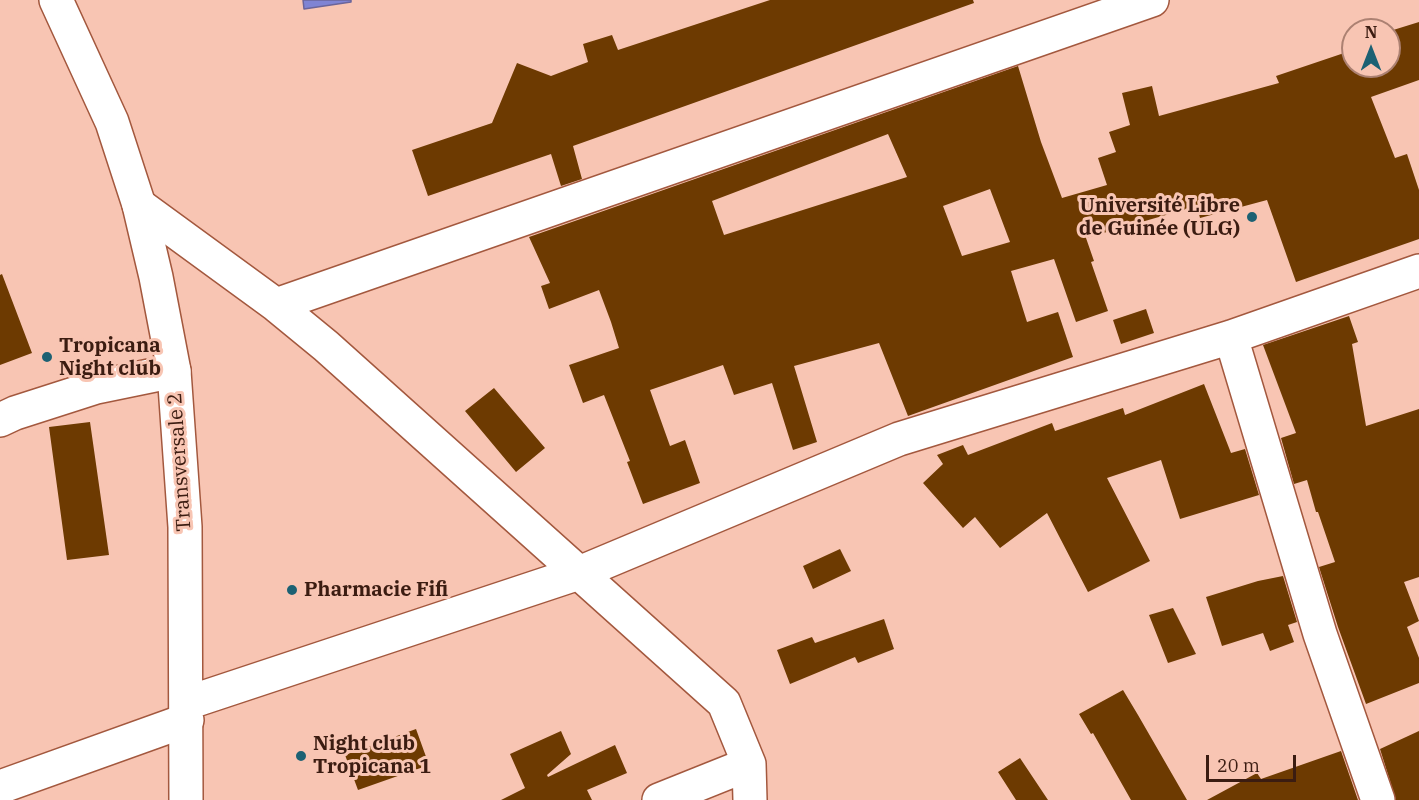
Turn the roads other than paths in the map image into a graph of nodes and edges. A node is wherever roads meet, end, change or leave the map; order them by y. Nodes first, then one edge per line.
1 (56, 0) edge
2 (1152, 0) edge
3 (139, 205) junction
4 (1419, 271) edge
5 (276, 305) junction
6 (1231, 337) junction
7 (174, 371) junction
8 (0, 420) edge
9 (579, 573) junction
10 (187, 711) junction
11 (749, 764) junction
12 (0, 787) edge
13 (186, 800) edge
14 (659, 800) edge
15 (750, 800) edge
16 (1378, 800) edge

1 - 3 street, Transversale 2
2 - 5 street
3 - 5 street
3 - 7 street, Transversale 2
4 - 6 street
5 - 9 street
6 - 9 street
6 - 16 street
7 - 8 street
7 - 10 street, Transversale 2
9 - 10 street
9 - 11 street
10 - 12 street
10 - 13 street, Transversale 2
11 - 14 street
11 - 15 street

